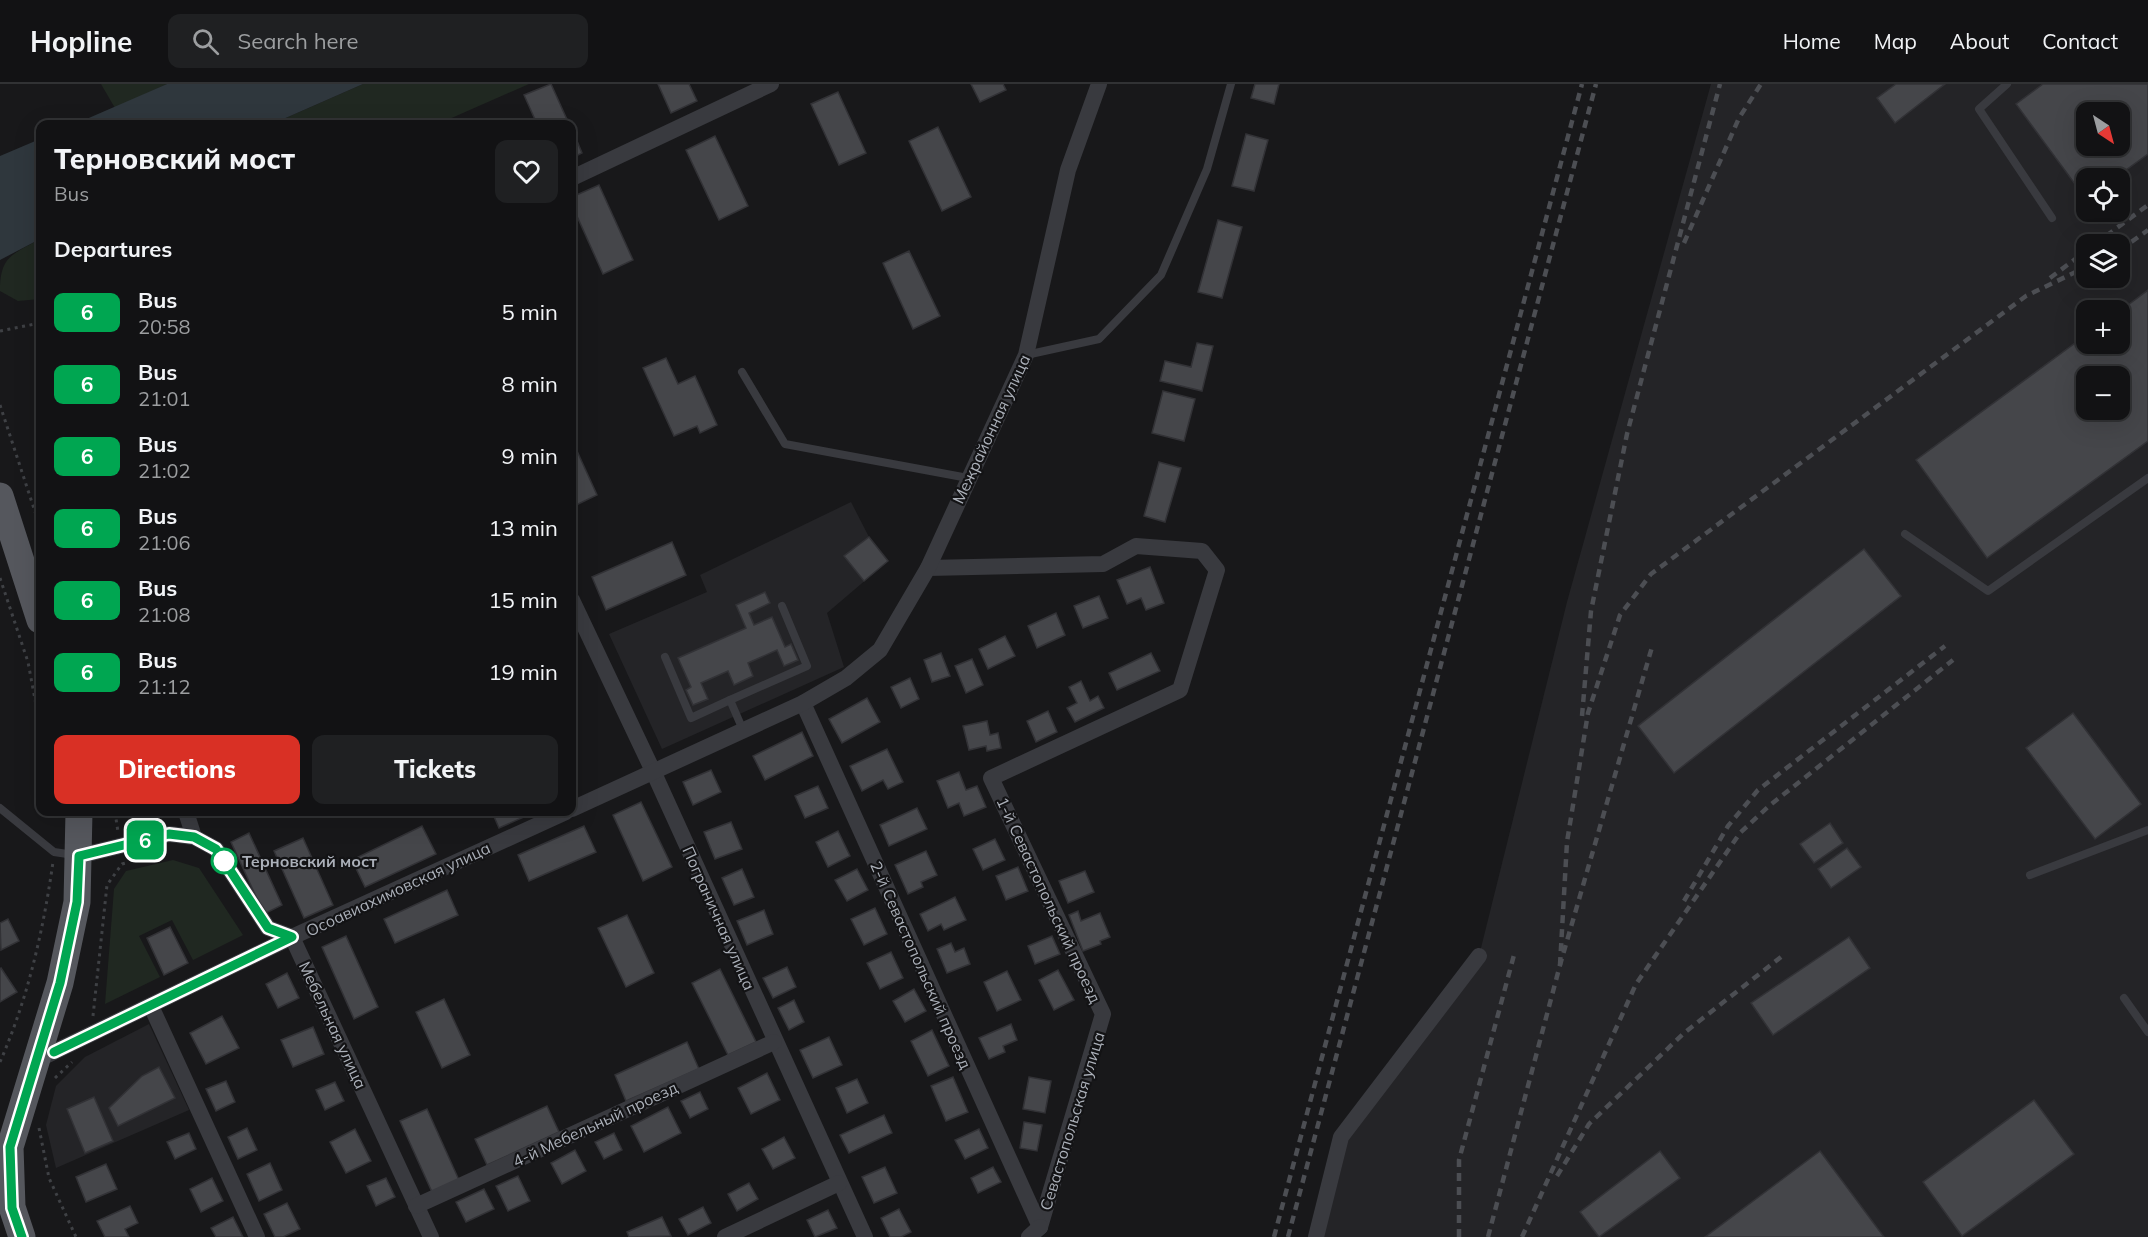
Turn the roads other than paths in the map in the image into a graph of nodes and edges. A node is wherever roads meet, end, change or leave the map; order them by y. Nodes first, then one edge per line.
1 (771, 84) edge
2 (1099, 84) edge
3 (1231, 84) edge
4 (2007, 84) edge
5 (576, 176) edge
6 (2052, 218) dead end
7 (1026, 355) junction
8 (742, 372) dead end
9 (2148, 477) edge
10 (968, 478) junction
11 (0, 496) edge
12 (1905, 534) dead end
13 (928, 568) junction
14 (782, 606) dead end
15 (36, 608) edge
16 (576, 608) edge
17 (665, 657) dead end
18 (730, 700) junction
19 (803, 703) junction
20 (743, 730) junction
21 (653, 771) junction
22 (576, 807) edge
23 (0, 808) edge
24 (78, 816) edge
25 (187, 816) edge
26 (557, 816) edge
27 (2148, 830) edge
28 (194, 837) junction
29 (67, 854) junction
30 (2030, 875) dead end
31 (292, 937) junction
32 (1479, 956) dead end
33 (2124, 998) dead end
34 (151, 1005) junction
35 (1103, 1014) joint
36 (2148, 1032) edge
37 (774, 1042) junction
38 (35, 1061) junction
39 (5, 1147) edge
40 (839, 1183) junction
41 (416, 1206) junction
42 (1034, 1232) edge
43 (22, 1237) edge
44 (257, 1237) edge
45 (431, 1237) edge
46 (725, 1237) edge
47 (865, 1237) edge
48 (1316, 1237) edge

1 - 5 street
2 - 7 street, Межрайонная улица
3 - 7 lane
4 - 6 lane
7 - 10 street, Межрайонная улица
8 - 10 lane
9 - 12 lane
10 - 13 street, Межрайонная улица
11 - 15 main road
13 - 19 street, Межрайонная улица
13 - 35 street, 1-й Севастопольский проезд
14 - 18 lane
16 - 21 street, Пограничная улица
17 - 18 lane
18 - 20 lane
19 - 20 street
19 - 42 street, 2-й Севастопольский проезд
20 - 21 street
21 - 22 street
21 - 37 street, Пограничная улица
23 - 29 lane
24 - 29 main road
25 - 28 street
26 - 31 street, Осоавиахимовская улица
27 - 30 lane
28 - 29 street
28 - 31 street
29 - 38 main road
31 - 34 street, Осоавиахимовская улица
31 - 41 street, Мебельная улица
32 - 48 street
33 - 36 lane
34 - 38 street, Осоавиахимовская улица
34 - 44 street
35 - 42 street, Севастопольская улица
37 - 40 street, Пограничная улица
37 - 41 street, 4-й Мебельный проезд
38 - 39 main road
39 - 43 main road
40 - 46 street
40 - 47 street, Пограничная улица
41 - 45 street, Мебельная улица

